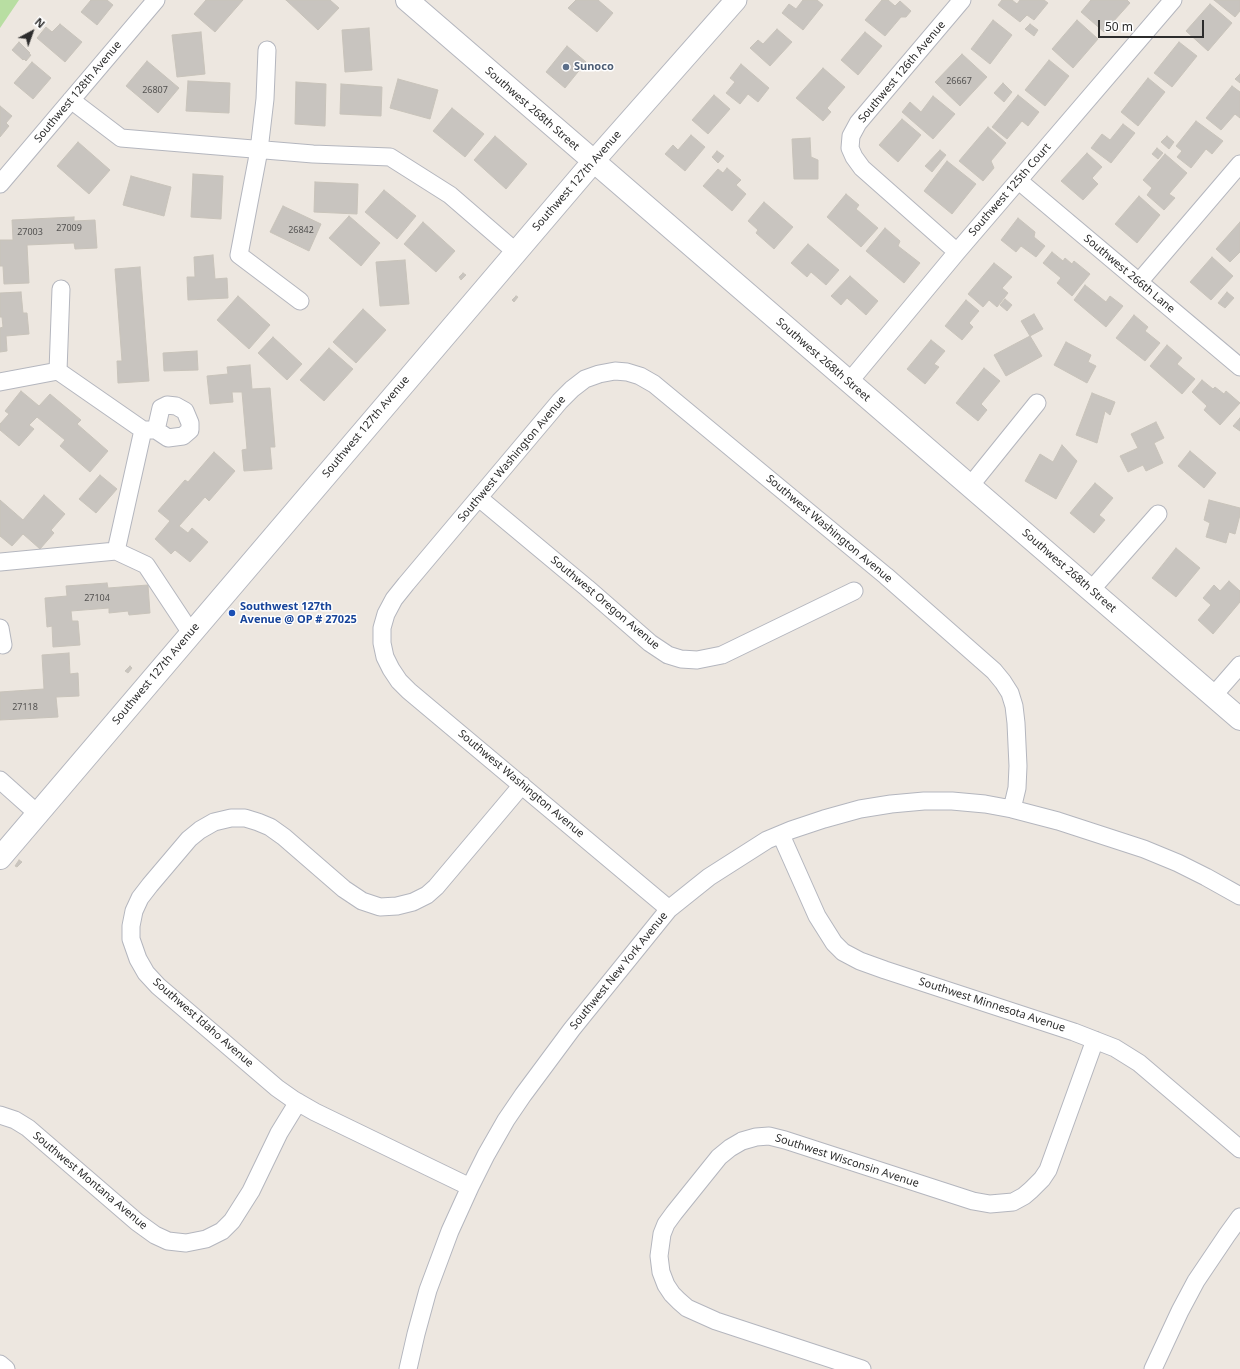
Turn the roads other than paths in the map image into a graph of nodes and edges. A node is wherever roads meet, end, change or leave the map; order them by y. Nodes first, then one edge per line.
1 (156, 0) edge
2 (407, 0) edge
3 (736, 0) edge
4 (962, 0) edge
5 (1174, 0) edge
6 (267, 50) dead end
7 (71, 100) junction
8 (259, 150) junction
9 (593, 162) junction
10 (1240, 164) edge
11 (1019, 181) junction
12 (0, 184) edge
13 (516, 252) junction
14 (957, 252) junction
15 (1139, 282) junction
16 (60, 289) dead end
17 (300, 301) dead end
18 (1240, 367) edge
19 (58, 370) junction
20 (0, 382) edge
21 (849, 382) junction
22 (1037, 403) dead end
23 (970, 486) junction
24 (479, 498) junction
25 (1158, 514) dead end
26 (116, 551) junction
27 (0, 562) edge
28 (1091, 590) junction
29 (854, 591) dead end
30 (0, 628) edge
31 (191, 633) junction
32 (3, 645) dead end
33 (1240, 665) edge
34 (1213, 696) junction
35 (1240, 718) edge
36 (0, 780) edge
37 (522, 785) junction
38 (1012, 809) junction
39 (38, 814) junction
40 (781, 835) junction
41 (0, 858) edge
42 (1240, 896) edge
43 (669, 909) junction
44 (1095, 1040) junction
45 (298, 1102) junction
46 (0, 1115) edge
47 (1240, 1149) edge
48 (470, 1187) junction
49 (1240, 1217) edge
50 (0, 1364) edge
51 (6, 1369) edge
52 (408, 1369) edge
53 (862, 1369) edge
54 (1153, 1369) edge

1 - 7 street, Southwest 128th Avenue
2 - 9 main road, Southwest 268th Street
3 - 9 street, Southwest 127th Avenue
4 - 14 street, Southwest 126th Avenue
5 - 11 street, Southwest 125th Court
6 - 8 street
7 - 8 street
7 - 12 street, Southwest 128th Avenue
8 - 13 street
8 - 17 street
9 - 13 main road, Southwest 127th Avenue
9 - 21 main road, Southwest 268th Street
10 - 15 street
11 - 14 street, Southwest 125th Court
11 - 15 street, Southwest 266th Lane
13 - 31 main road, Southwest 127th Avenue
14 - 21 street, Southwest 125th Court
15 - 18 street, Southwest 266th Lane
16 - 19 street
19 - 20 street
19 - 26 street
21 - 23 main road, Southwest 268th Street
22 - 23 street
23 - 28 main road, Southwest 268th Street
24 - 29 street, Southwest Oregon Avenue
24 - 37 street, Southwest Washington Avenue
24 - 38 street, Southwest Washington Avenue
25 - 28 street
26 - 27 street
26 - 31 street
28 - 34 main road, Southwest 268th Street
30 - 32 street
31 - 39 main road, Southwest 127th Avenue
33 - 34 street
34 - 35 main road, Southwest 268th Street
36 - 39 street
37 - 43 street, Southwest Washington Avenue
37 - 45 street, Southwest Idaho Avenue
38 - 40 street, Southwest New York Avenue
38 - 42 street, Southwest New York Avenue
39 - 41 main road, Southwest 127th Avenue
40 - 43 street, Southwest New York Avenue
40 - 44 street, Southwest Minnesota Avenue
43 - 48 street, Southwest New York Avenue
44 - 47 street, Southwest Minnesota Avenue
44 - 53 street, Southwest Wisconsin Avenue
45 - 46 street, Southwest Montana Avenue
45 - 48 street, Southwest Idaho Avenue
48 - 52 street, Southwest New York Avenue
49 - 54 street
50 - 51 street

